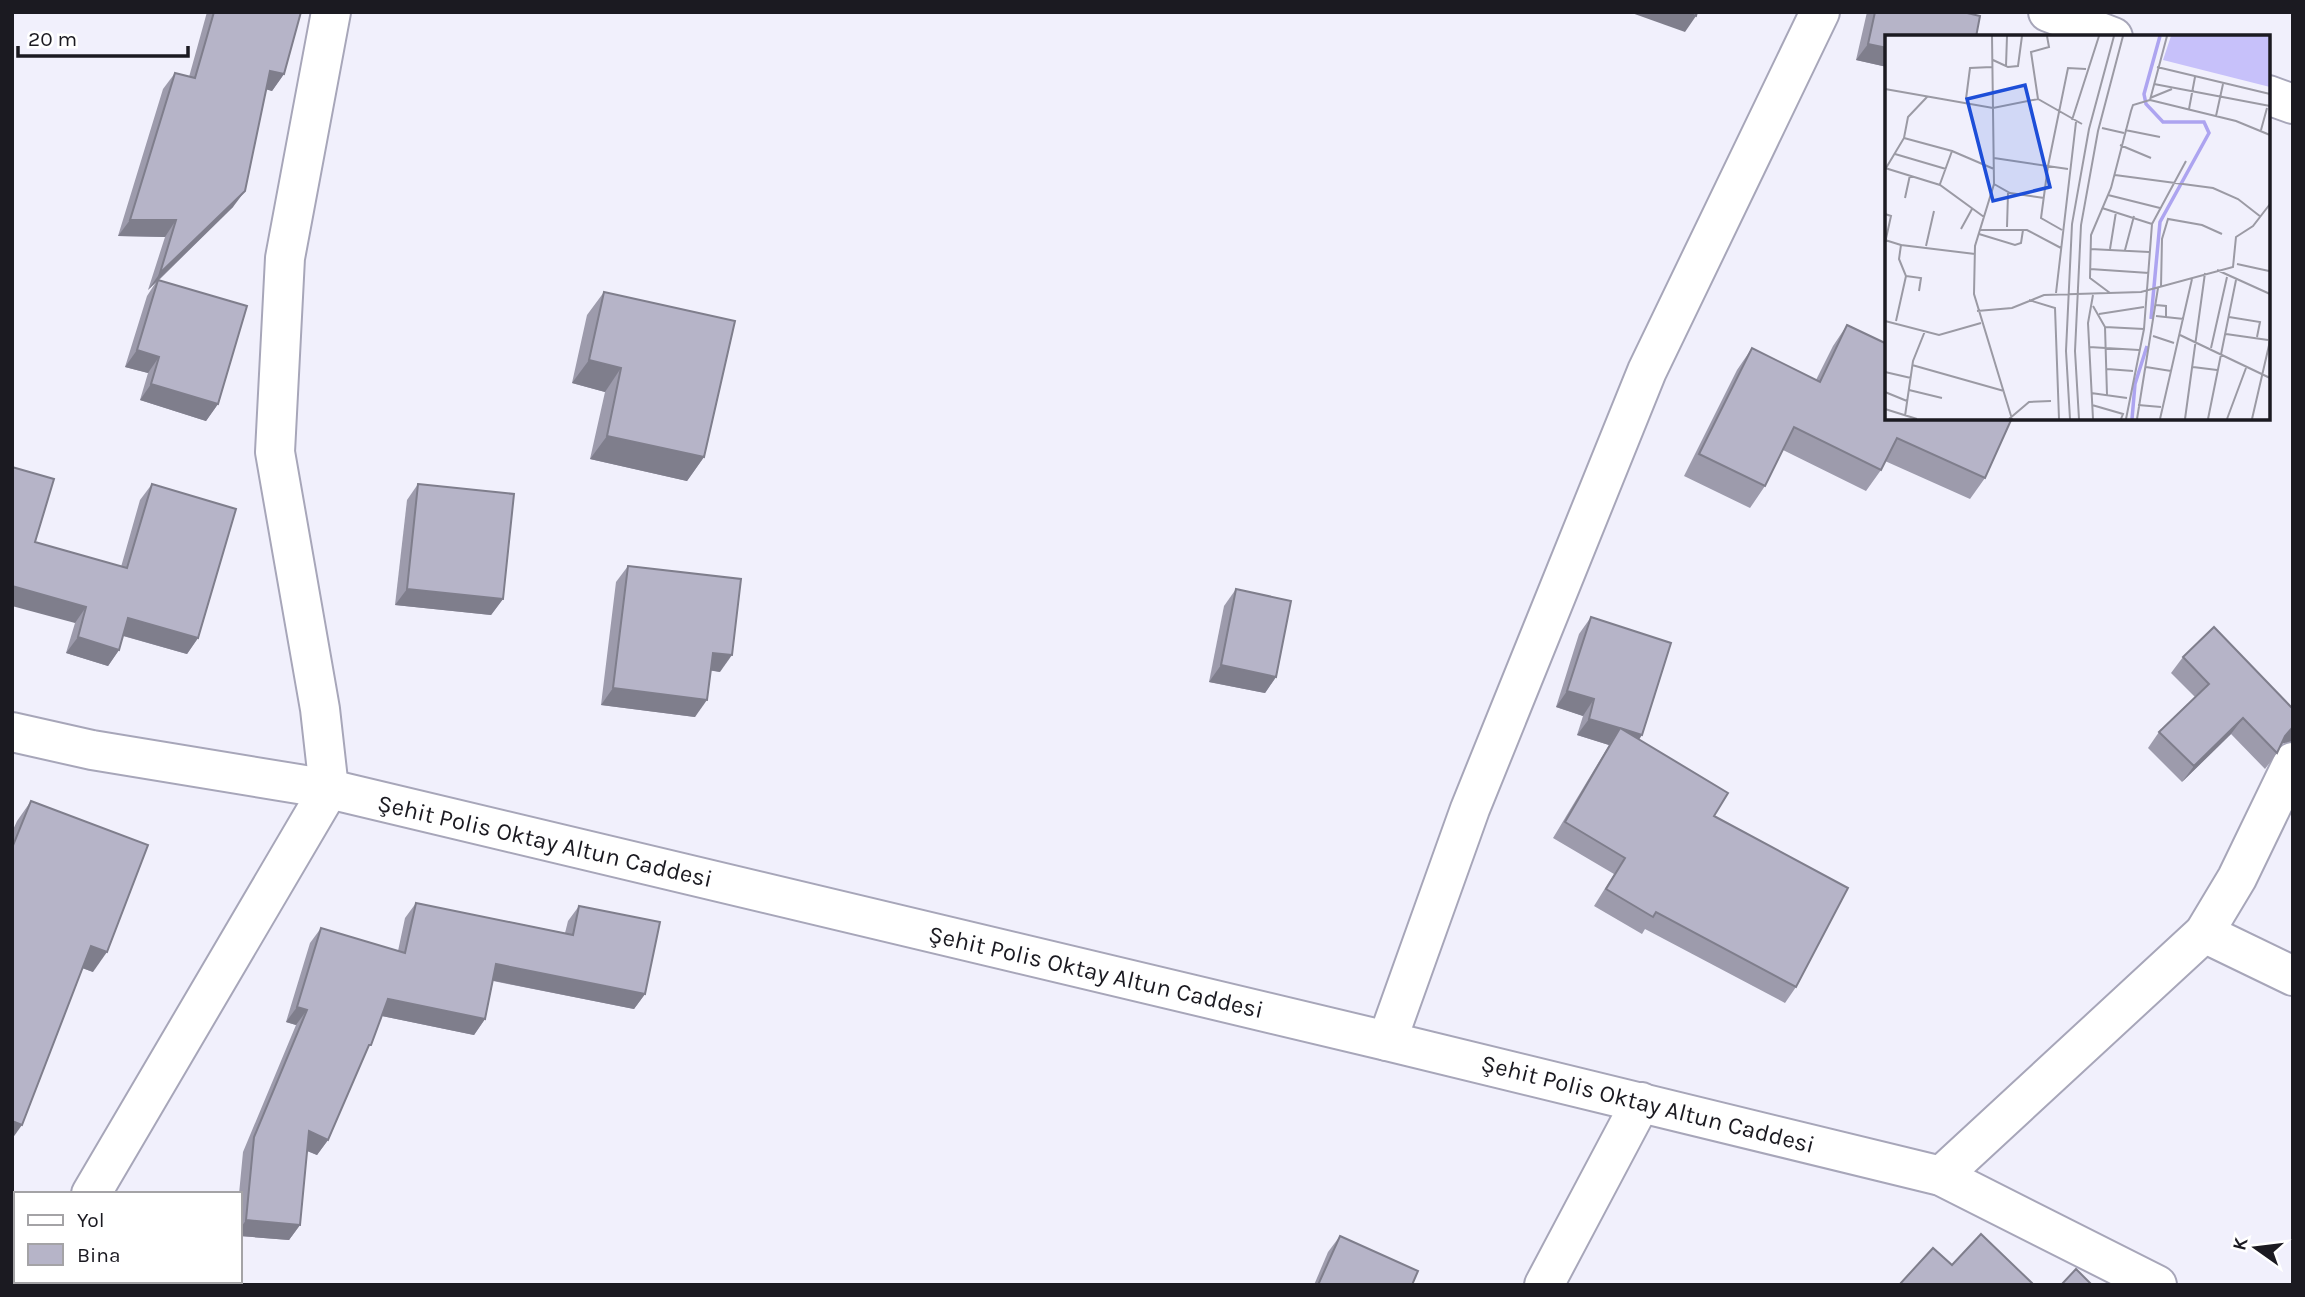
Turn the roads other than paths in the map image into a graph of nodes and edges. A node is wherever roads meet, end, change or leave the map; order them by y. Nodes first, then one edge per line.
1 (331, 12) edge
2 (1819, 12) edge
3 (2048, 12) edge
4 (2108, 35) edge
5 (2270, 96) edge
6 (2293, 104) edge
7 (12, 732) edge
8 (2293, 762) edge
9 (329, 789) junction
10 (2204, 933) junction
11 (2293, 976) edge
12 (1387, 1041) junction
13 (1641, 1102) junction
14 (1941, 1176) junction
15 (92, 1192) edge
16 (1544, 1285) edge
17 (2157, 1285) edge

1 - 9 street
2 - 12 street
3 - 4 street
5 - 6 street
7 - 9 street, Şehit Polis Oktay Altun Caddesi
8 - 10 street
9 - 12 street, Şehit Polis Oktay Altun Caddesi
9 - 15 street
10 - 11 street
10 - 14 street
12 - 13 street, Şehit Polis Oktay Altun Caddesi
13 - 14 street, Şehit Polis Oktay Altun Caddesi
13 - 16 street
14 - 17 street, Şehit Polis Oktay Altun Caddesi

